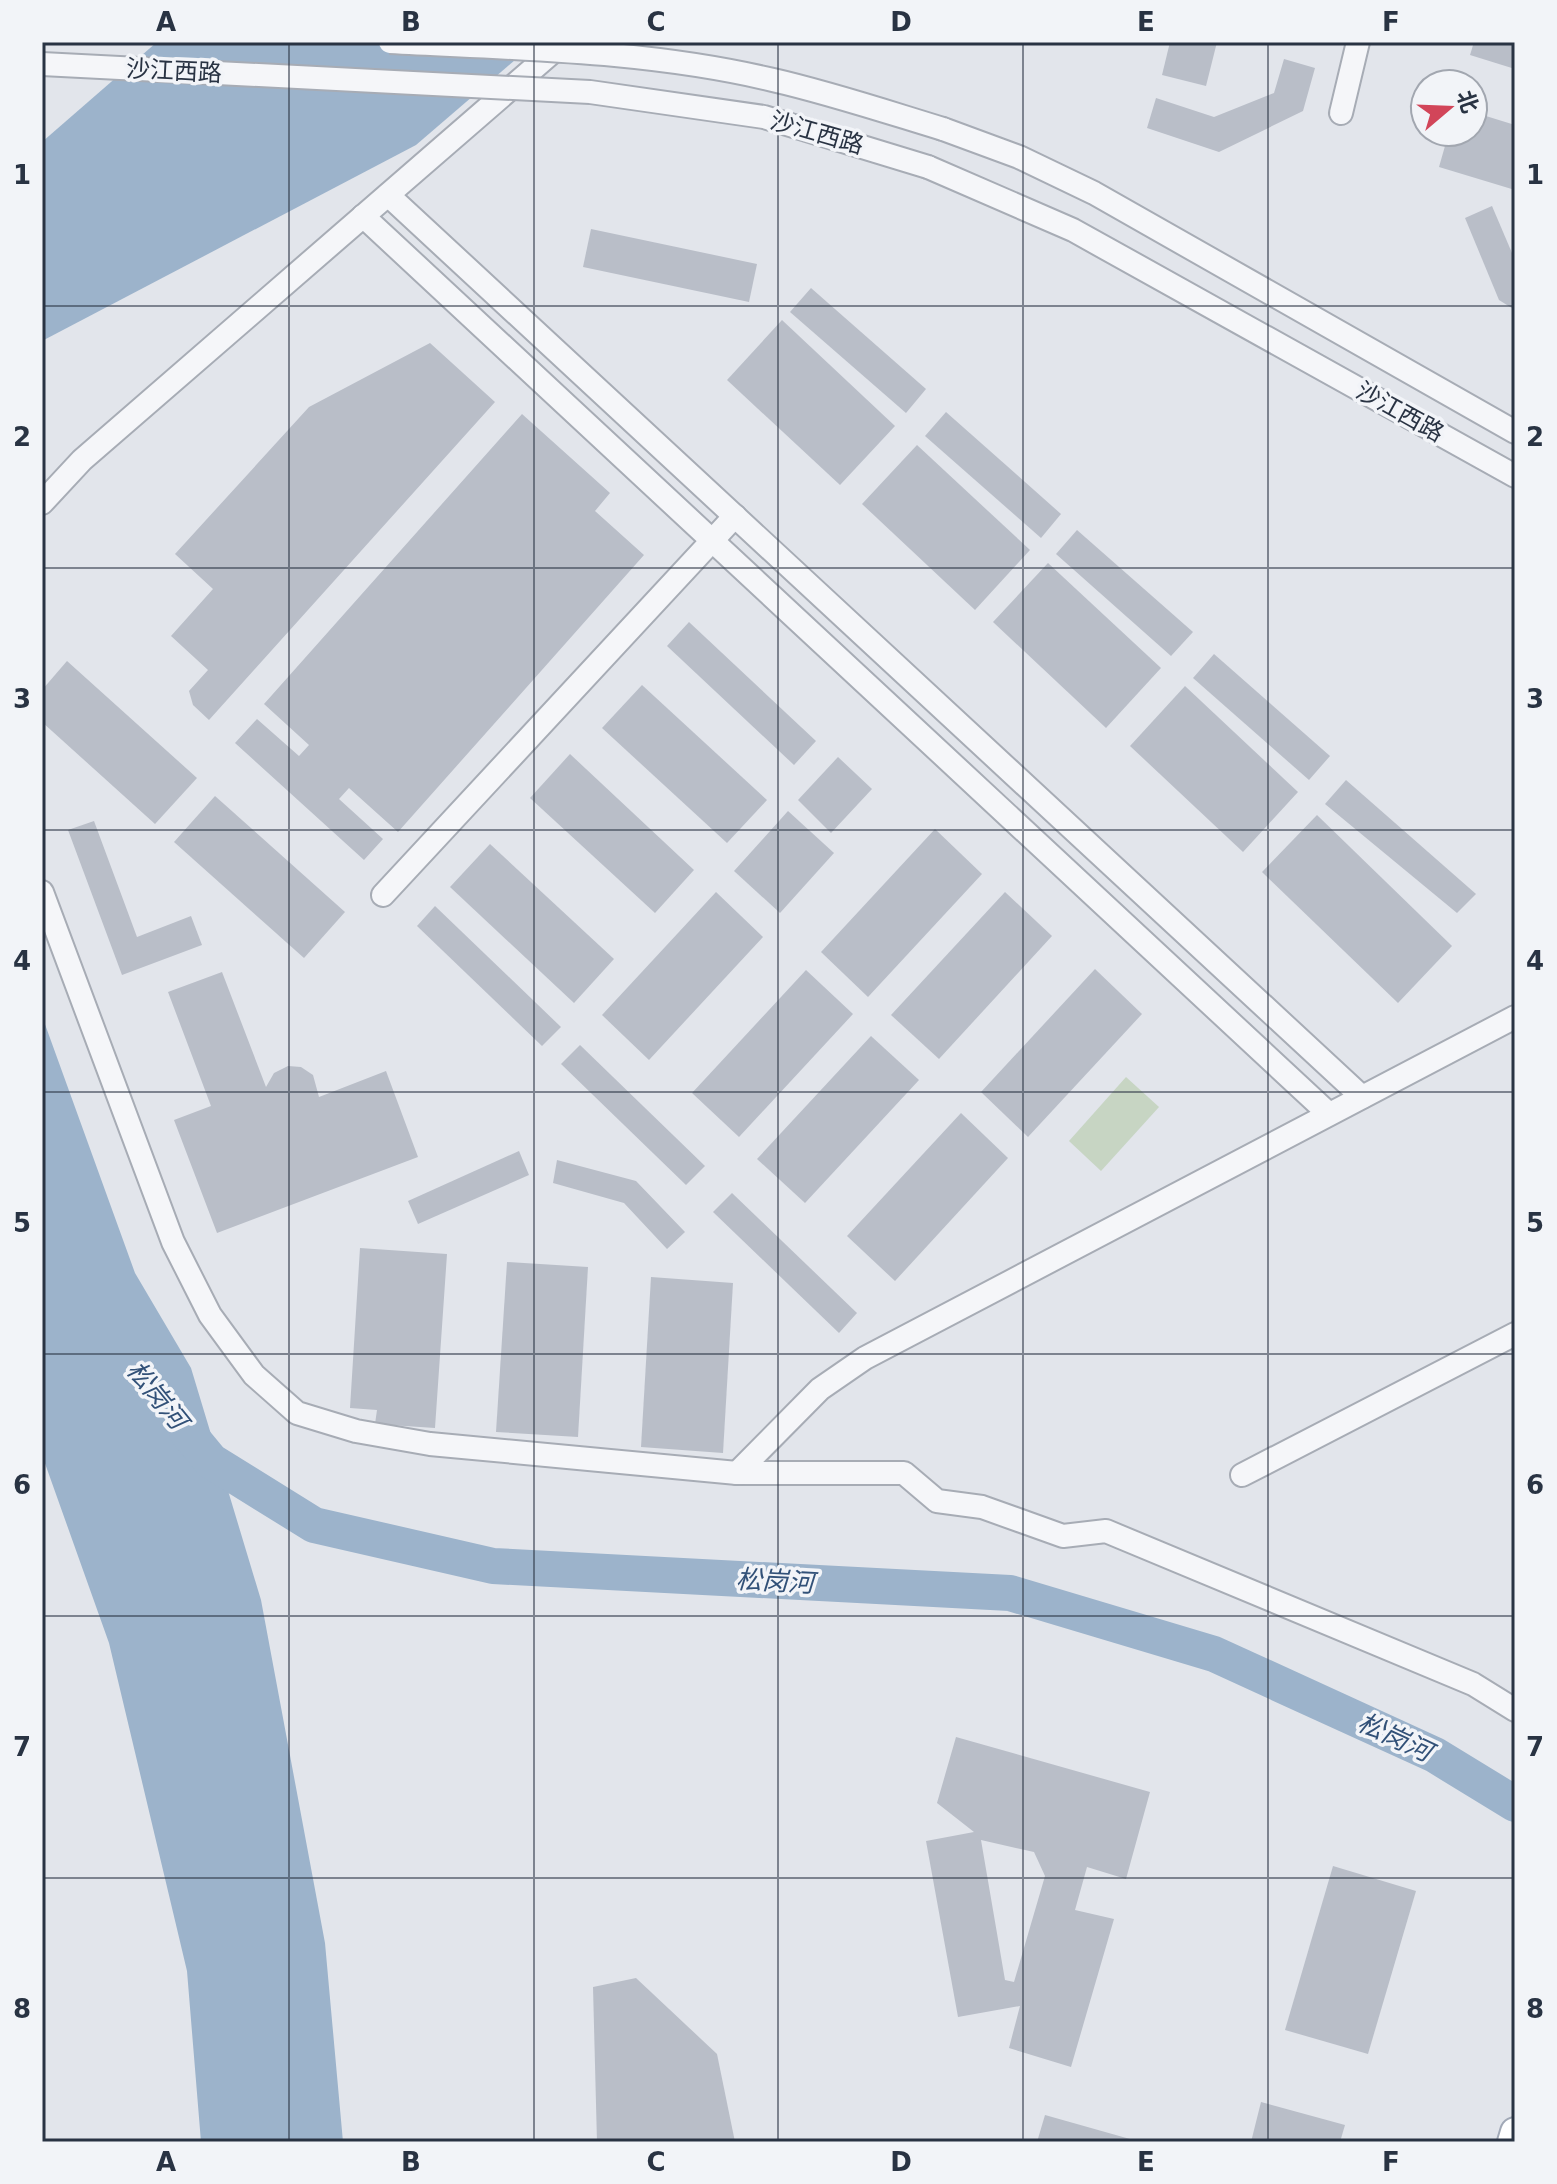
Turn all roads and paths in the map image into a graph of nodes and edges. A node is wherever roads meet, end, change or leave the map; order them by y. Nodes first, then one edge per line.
1 (390, 42) edge
2 (564, 42) edge
3 (1358, 42) edge
4 (42, 64) edge
5 (1341, 113) dead end
6 (388, 195) junction
7 (363, 216) junction
8 (1515, 432) edge
9 (1515, 476) edge
10 (42, 503) edge
11 (735, 516) junction
12 (712, 541) junction
13 (42, 892) edge
14 (383, 895) dead end
15 (1515, 1017) edge
16 (1362, 1097) junction
17 (1329, 1114) junction
18 (1515, 1334) edge
19 (737, 1473) junction
20 (1242, 1475) dead end
21 (1515, 1710) edge
22 (1515, 2132) edge
23 (1512, 2142) edge

1 - 8 street, 沙江西路, bridge
2 - 6 street
3 - 5 street
4 - 9 street, 沙江西路, bridge
6 - 7 street
6 - 11 street
7 - 10 street
7 - 12 street
11 - 12 street
11 - 16 street
12 - 14 street
12 - 17 street
13 - 19 street
15 - 16 street
16 - 17 street
17 - 19 street
18 - 20 street
19 - 21 street
22 - 23 main road

